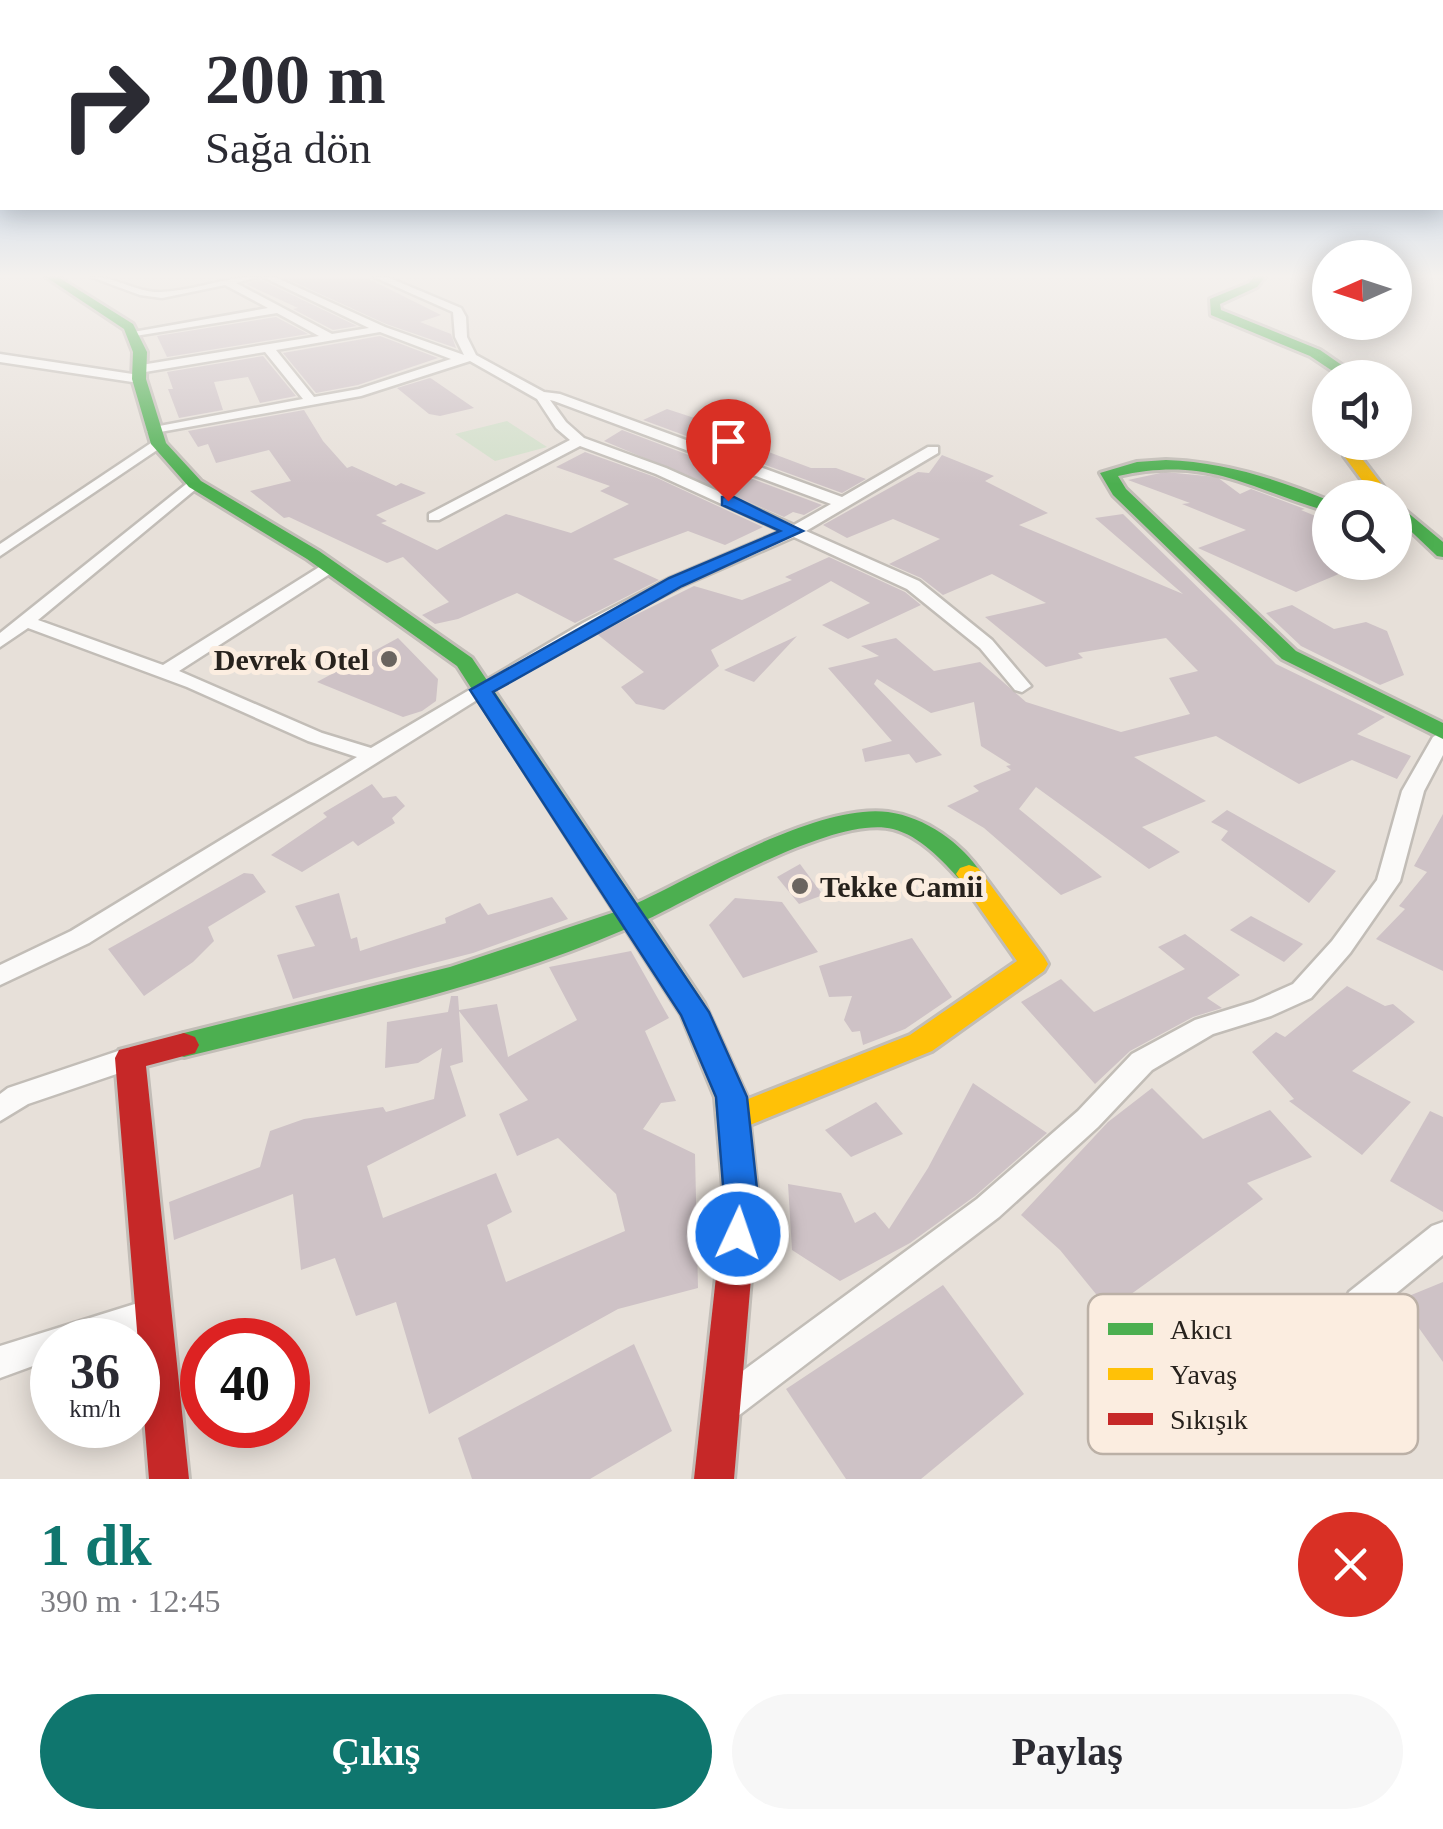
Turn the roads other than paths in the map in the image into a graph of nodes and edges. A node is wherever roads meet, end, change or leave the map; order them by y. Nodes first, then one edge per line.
1 (137, 346) edge
2 (291, 346) edge
3 (432, 346) edge
4 (463, 346) edge
5 (1298, 346) edge
6 (270, 350) junction
7 (0, 358) edge
8 (466, 358) junction
9 (1325, 360) edge
10 (15, 361) junction
11 (0, 370) edge
12 (139, 374) junction
13 (541, 396) junction
14 (311, 402) junction
15 (156, 437) junction
16 (579, 441) junction
17 (933, 450) dead end
18 (1355, 460) edge
19 (1370, 480) edge
20 (195, 484) junction
21 (1312, 500) edge
22 (843, 503) junction
23 (434, 518) dead end
24 (1412, 523) edge
25 (794, 531) junction
26 (1412, 540) edge
27 (0, 551) edge
28 (1443, 553) edge
29 (330, 567) junction
30 (26, 621) junction
31 (0, 642) edge
32 (164, 673) junction
33 (1022, 686) dead end
34 (481, 690) junction
35 (1443, 734) edge
36 (376, 756) junction
37 (632, 917) junction
38 (0, 976) edge
39 (130, 1058) junction
40 (0, 1109) edge
41 (734, 1118) junction
42 (1443, 1236) edge
43 (1371, 1294) edge
44 (154, 1313) junction
45 (137, 1318) edge
46 (30, 1351) edge
47 (0, 1362) edge
48 (720, 1408) junction
49 (169, 1479) edge
50 (714, 1479) edge

1 - 12 street
2 - 6 street
3 - 8 street
4 - 8 street
5 - 9 street
6 - 12 street
6 - 14 street
7 - 10 street
8 - 13 street
8 - 14 street
10 - 11 street
10 - 12 street
12 - 15 street
13 - 16 street
13 - 22 street
14 - 15 street
15 - 20 street
15 - 27 street
16 - 23 street
16 - 25 street
17 - 22 street
18 - 19 street
20 - 29 street
20 - 30 street
21 - 35 street
22 - 25 street
24 - 28 street
25 - 33 street
25 - 34 street
26 - 28 street
29 - 32 street
29 - 34 street
30 - 31 street
30 - 32 street
32 - 36 street
34 - 36 street
34 - 37 street
35 - 48 street
36 - 38 street
37 - 39 street
37 - 41 street
37 - 41 street
39 - 40 street
39 - 44 street
41 - 48 street
42 - 43 street
44 - 45 street
44 - 49 street
46 - 47 street
48 - 50 street

